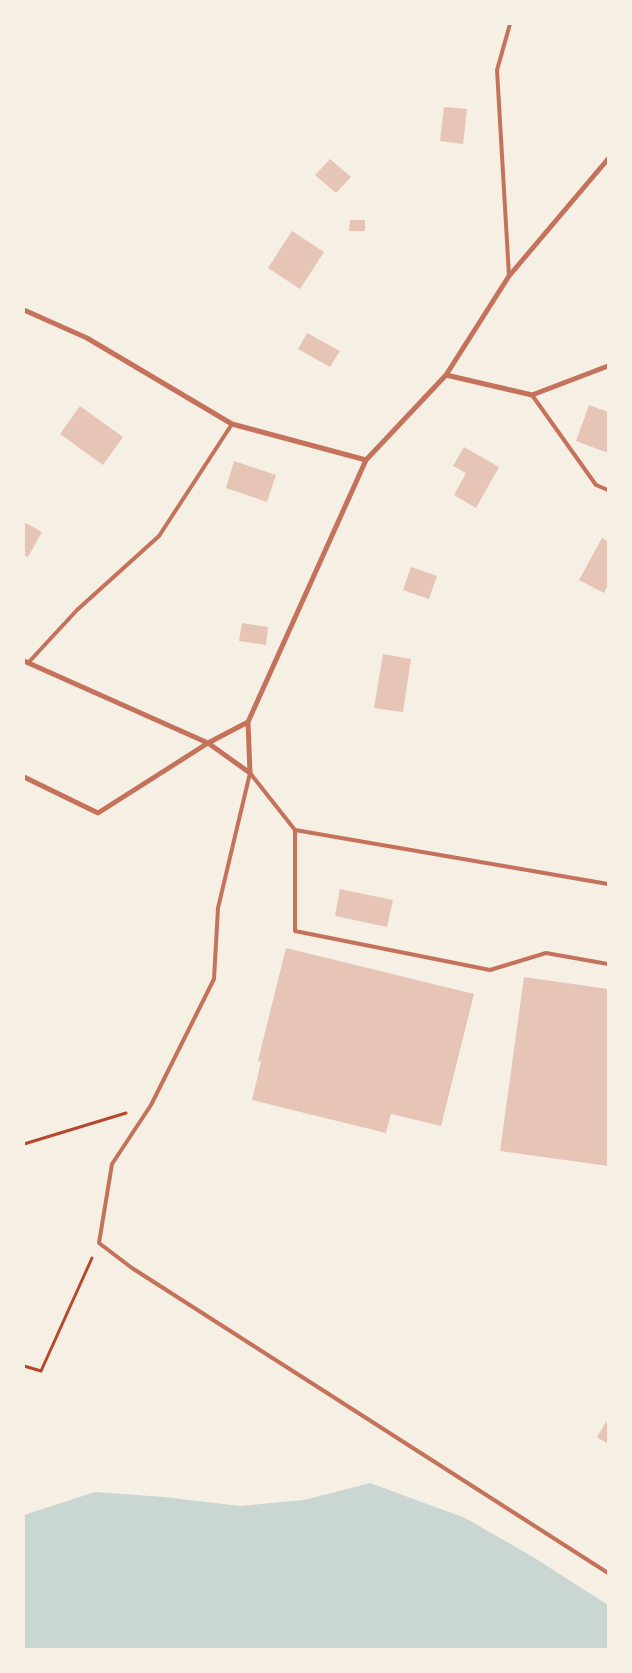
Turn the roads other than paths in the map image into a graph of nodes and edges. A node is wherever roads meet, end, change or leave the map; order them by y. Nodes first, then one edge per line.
1 (510, 24) edge
2 (608, 159) edge
3 (509, 276) junction
4 (24, 310) edge
5 (608, 366) edge
6 (446, 375) junction
7 (532, 395) junction
8 (232, 424) junction
9 (366, 460) junction
10 (608, 490) edge
11 (26, 662) edge
12 (248, 722) junction
13 (208, 743) junction
14 (250, 773) junction
15 (24, 778) edge
16 (295, 830) junction
17 (608, 884) edge
18 (608, 964) edge
19 (608, 1573) edge

1 - 3 lane
2 - 3 street
3 - 6 street
4 - 8 street
5 - 7 street
6 - 7 street
6 - 9 street
7 - 10 lane
8 - 9 street
8 - 11 lane
9 - 12 street
11 - 13 street
12 - 13 street
12 - 14 street
13 - 14 street
13 - 15 street
14 - 16 lane
14 - 19 lane
16 - 17 lane
16 - 18 lane

